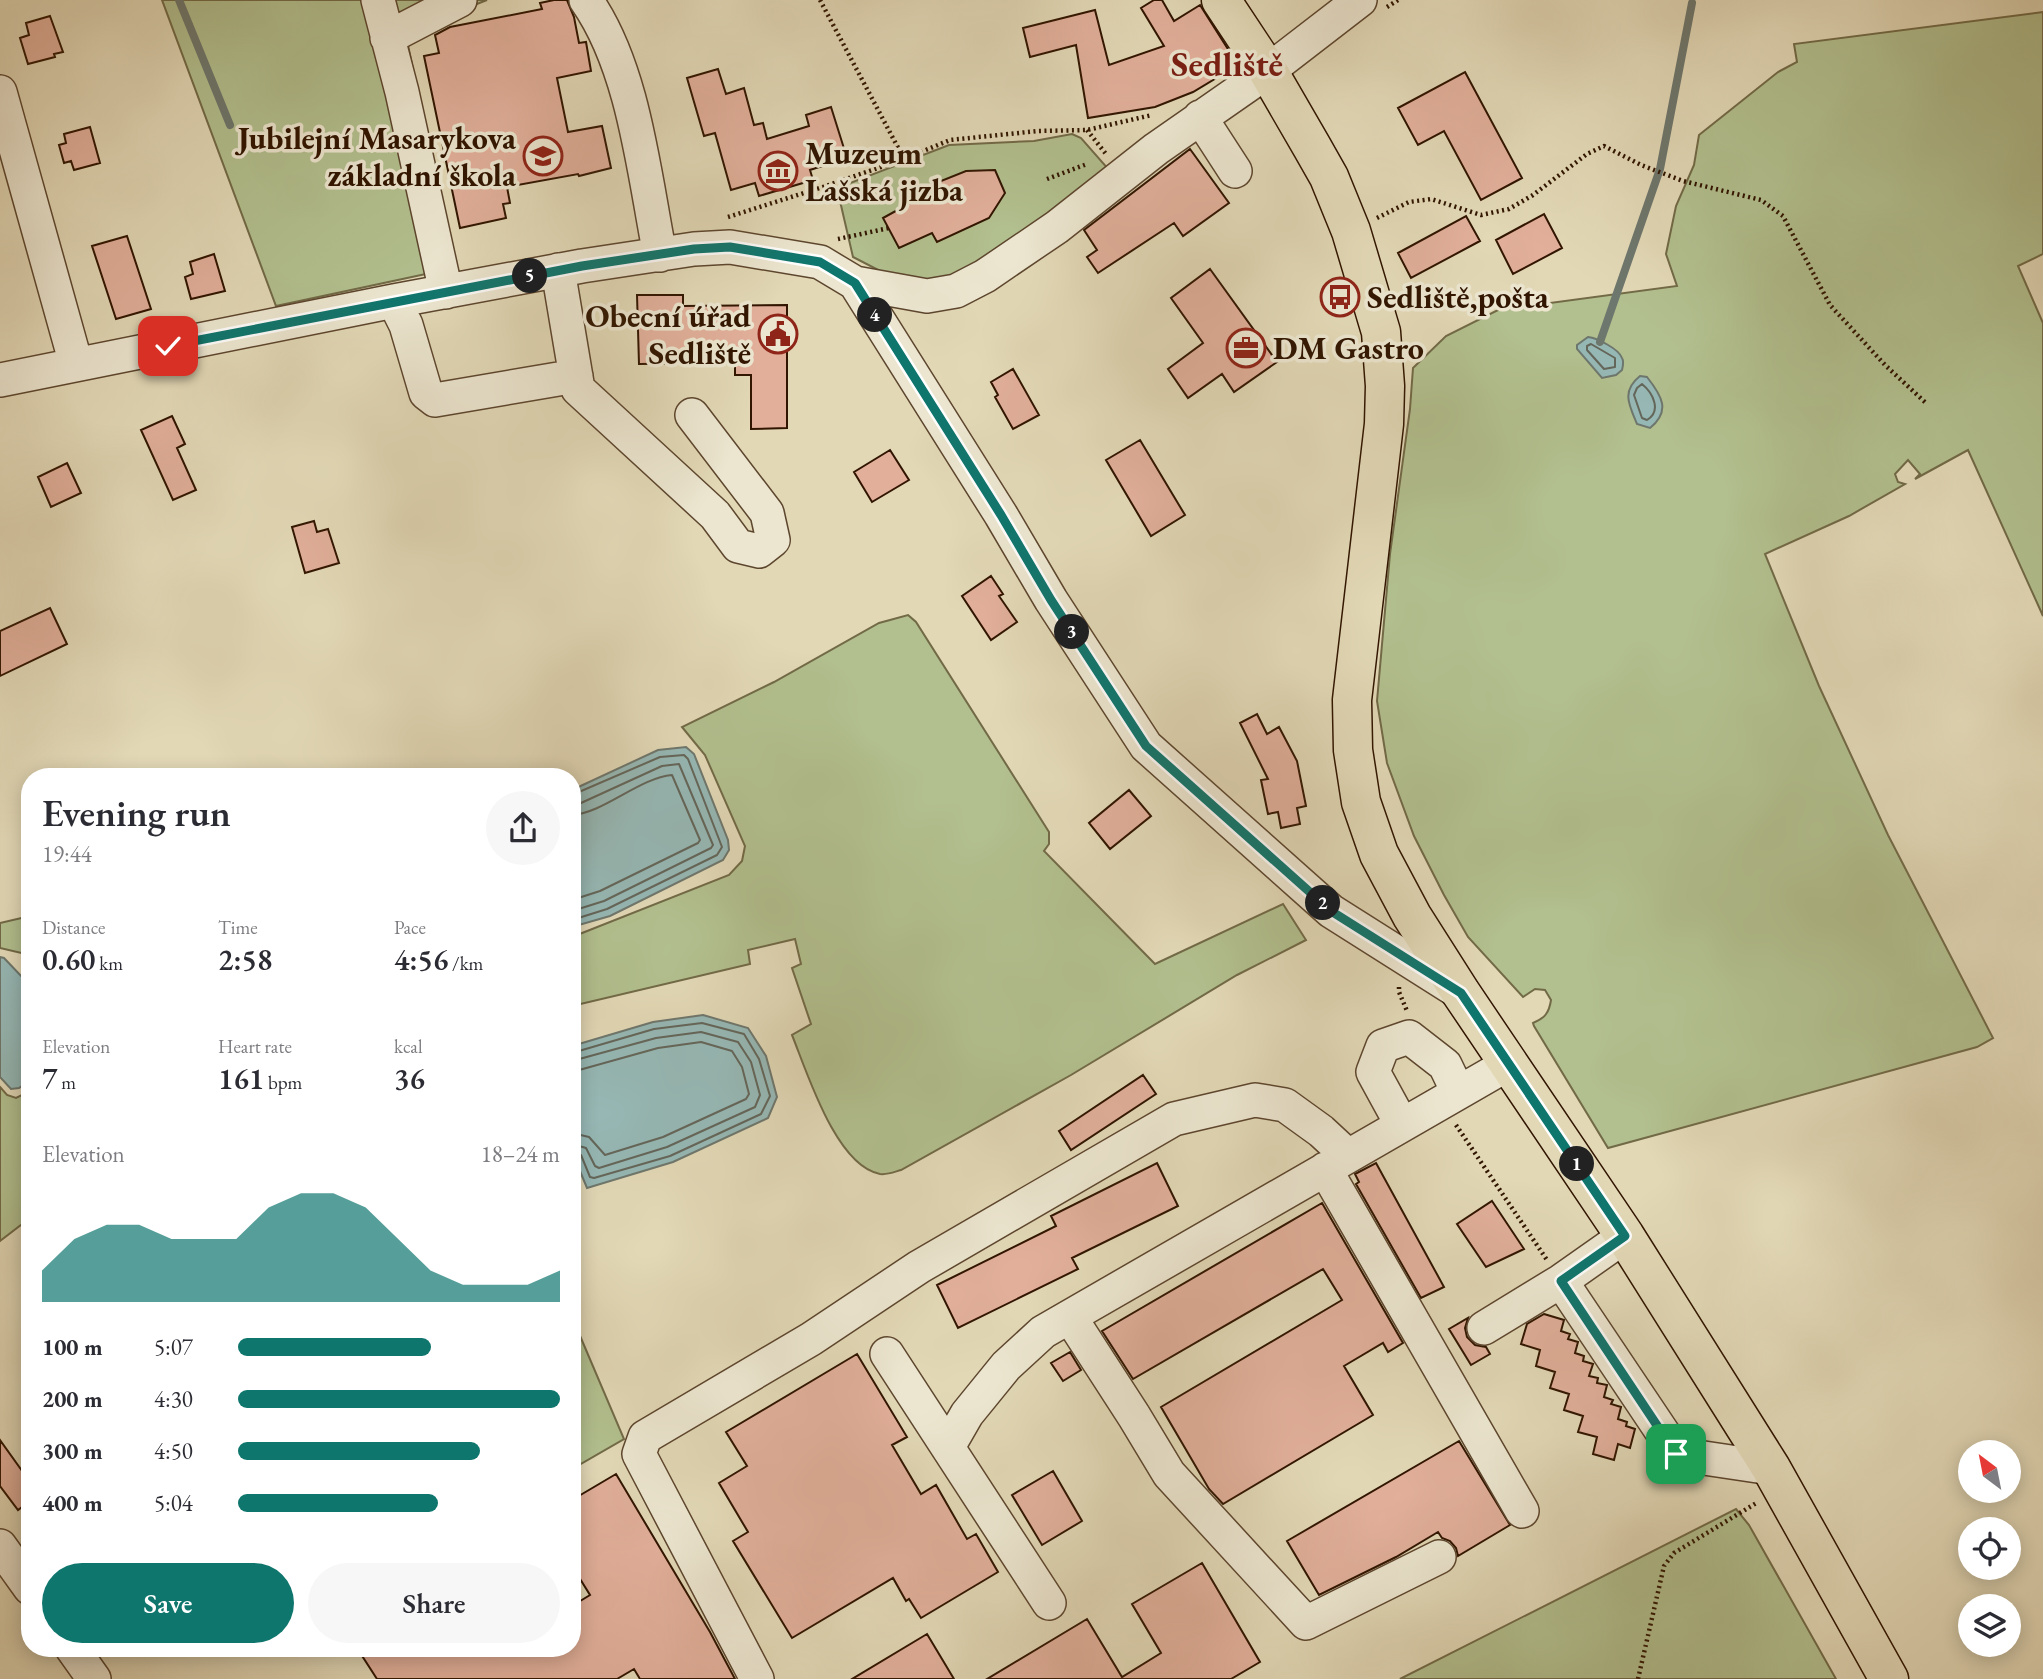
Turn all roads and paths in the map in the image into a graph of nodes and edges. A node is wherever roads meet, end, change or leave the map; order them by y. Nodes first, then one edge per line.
1 (378, 0) edge
2 (460, 0) edge
3 (586, 0) edge
4 (820, 0) edge
5 (1221, 0) edge
6 (1398, 0) edge
7 (1369, 6) edge
8 (387, 38) junction
9 (1268, 71) junction
10 (0, 92) edge
11 (1161, 113) dead end
12 (1200, 117) junction
13 (1108, 156) dead end
14 (904, 159) junction
15 (1235, 171) dead end
16 (1047, 179) dead end
17 (724, 218) dead end
18 (889, 228) dead end
19 (1351, 231) junction
20 (660, 255) junction
21 (820, 262) junction
22 (558, 270) junction
23 (855, 283) junction
24 (446, 292) junction
25 (394, 301) junction
26 (76, 364) junction
27 (576, 376) junction
28 (0, 380) edge
29 (1927, 404) dead end
30 (692, 415) dead end
31 (1461, 993) junction
32 (1510, 1063) junction
33 (1450, 1097) junction
34 (1402, 1125) junction
35 (1336, 1162) junction
36 (1625, 1236) junction
37 (1561, 1281) junction
38 (1070, 1317) junction
39 (1484, 1328) dead end
40 (887, 1354) dead end
41 (948, 1447) junction
42 (1768, 1483) junction
43 (1522, 1511) dead end
44 (0, 1546) edge
45 (1439, 1557) dead end
46 (21, 1575) edge
47 (1049, 1603) dead end
48 (78, 1657) edge
49 (94, 1679) edge
50 (757, 1679) edge
51 (1638, 1679) edge
52 (1889, 1679) edge

1 - 8 street
2 - 8 street
3 - 20 street
4 - 14 path
5 - 9 main road
6 - 7 path
7 - 9 street
8 - 24 street
9 - 12 street
9 - 19 main road
10 - 26 street
11 - 14 path
12 - 15 street
12 - 23 street
13 - 16 path
14 - 17 path
18 - 21 path
19 - 29 path
19 - 31 main road
20 - 21 street
20 - 22 street
21 - 23 street
22 - 24 street
22 - 27 street
23 - 31 street
24 - 25 street
25 - 26 street
25 - 27 street
26 - 28 street
27 - 30 street
31 - 32 main road
32 - 33 street
32 - 36 main road
33 - 34 street
33 - 34 street
33 - 37 path
34 - 35 street
35 - 38 street
35 - 43 street
35 - 50 street
36 - 37 street
36 - 42 main road
37 - 39 street
37 - 42 street
38 - 41 street
38 - 45 street
40 - 41 street
41 - 47 street
42 - 51 path
42 - 52 main road
44 - 46 street
48 - 49 street

